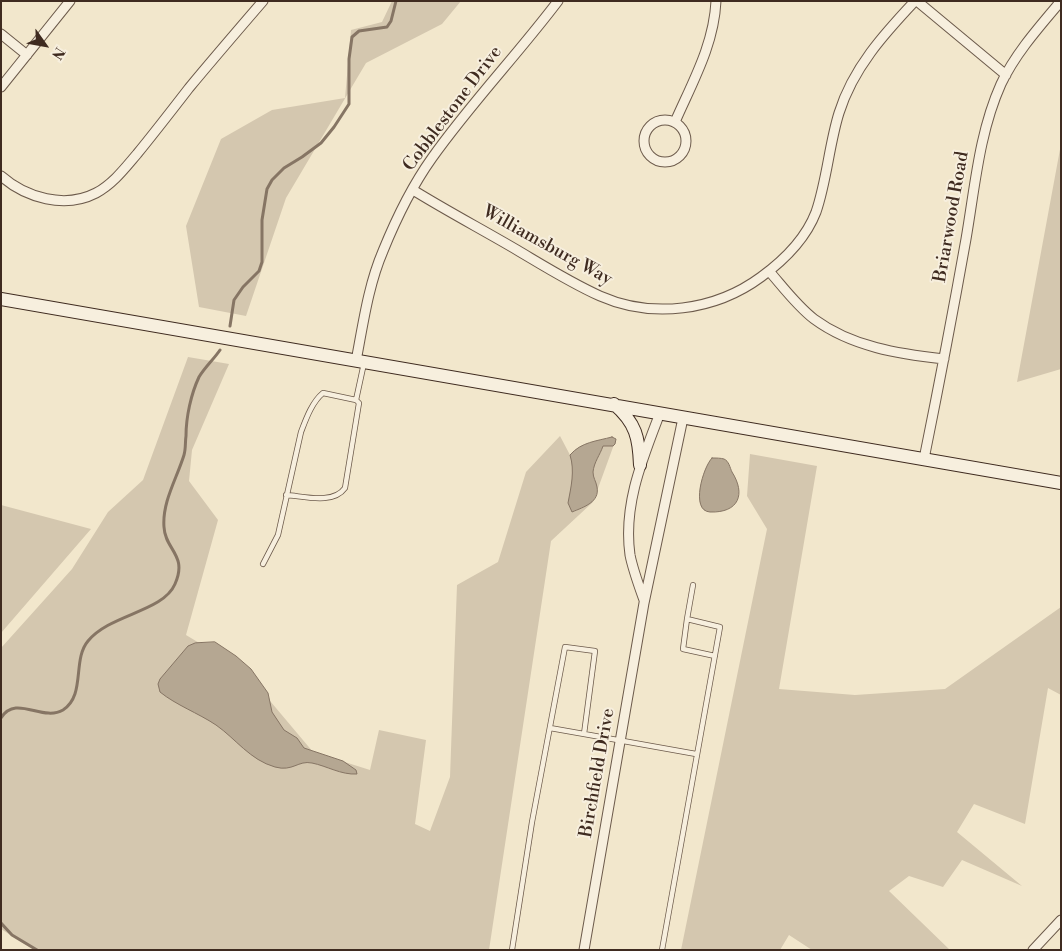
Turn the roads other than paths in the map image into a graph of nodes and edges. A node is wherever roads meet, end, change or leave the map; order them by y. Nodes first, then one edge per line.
1 (70, 1) edge
2 (263, 1) edge
3 (558, 1) edge
4 (716, 1) edge
5 (916, 1) edge
6 (1061, 1) edge
7 (1, 34) edge
8 (26, 55) junction
9 (1006, 74) junction
10 (1, 87) edge
11 (675, 122) junction
12 (1, 176) edge
13 (412, 190) junction
14 (769, 271) junction
15 (1, 299) edge
16 (944, 359) junction
17 (360, 362) junction
18 (356, 400) junction
19 (614, 404) junction
20 (660, 414) junction
21 (683, 418) junction
22 (924, 458) junction
23 (640, 465) junction
24 (1061, 483) edge
25 (286, 495) junction
26 (263, 564) dead end
27 (693, 586) dead end
28 (644, 602) junction
29 (688, 619) junction
30 (715, 656) junction
31 (550, 728) junction
32 (584, 734) junction
33 (620, 741) junction
34 (696, 754) junction
35 (1061, 920) edge
36 (512, 950) edge
37 (584, 950) edge
38 (662, 950) edge
39 (1033, 950) edge

1 - 8 street
2 - 12 street
3 - 13 street, Cobblestone Drive
4 - 11 street
5 - 9 street
5 - 14 street, Williamsburg Way
6 - 9 street, Briarwood Road
7 - 8 street
8 - 10 street
9 - 16 street, Briarwood Road
11 - 11 street
13 - 14 street, Williamsburg Way
13 - 17 street, Cobblestone Drive
14 - 16 street
15 - 17 main road
16 - 22 street, Briarwood Road
17 - 18 lane
17 - 19 main road
18 - 25 lane
18 - 25 lane
19 - 20 main road
19 - 23 main road
20 - 21 main road
20 - 23 street, Birchfield Drive
21 - 22 main road
21 - 28 street, Birchfield Drive
22 - 24 main road
23 - 28 street, Birchfield Drive
25 - 26 lane
27 - 29 lane
28 - 33 street, Birchfield Drive
29 - 30 lane
29 - 30 lane
30 - 34 lane
31 - 32 lane
31 - 32 lane
31 - 36 lane
32 - 33 lane
33 - 34 lane
33 - 37 street, Birchfield Drive
34 - 38 lane
35 - 39 street

